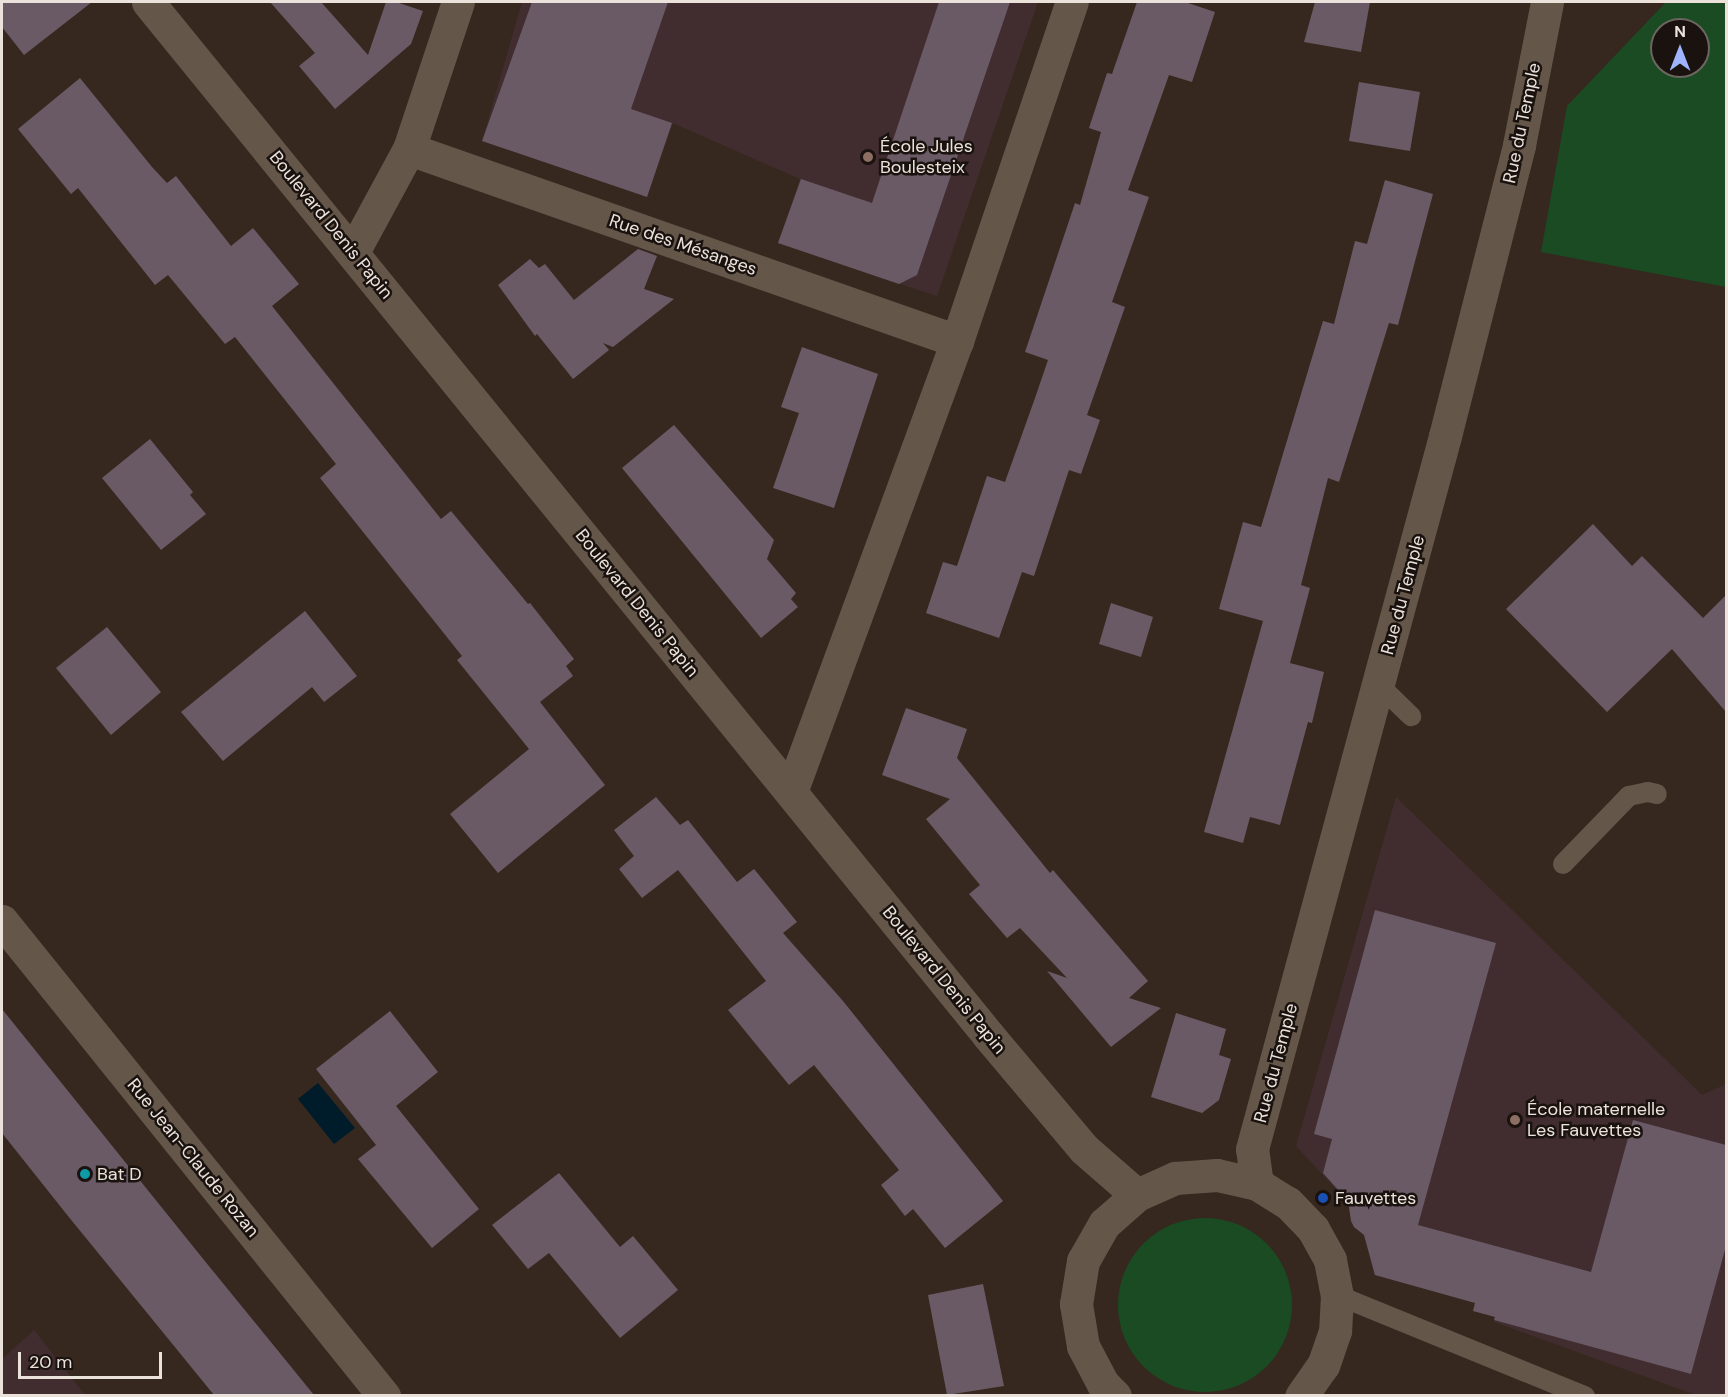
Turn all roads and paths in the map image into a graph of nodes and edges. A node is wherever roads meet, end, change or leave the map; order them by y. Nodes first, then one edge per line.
1 (148, 2) edge
2 (459, 2) edge
3 (1072, 2) edge
4 (1547, 2) edge
5 (409, 149) junction
6 (353, 252) junction
7 (957, 341) junction
8 (1379, 685) junction
9 (1411, 716) dead end
10 (791, 792) junction
11 (1657, 794) dead end
12 (1563, 864) dead end
13 (2, 921) edge
14 (1257, 1184) junction
15 (1137, 1195) junction
16 (1337, 1295) junction
17 (384, 1395) edge
18 (1115, 1395) edge
19 (1301, 1395) edge
20 (1585, 1395) edge

1 - 6 street, Boulevard Denis Papin
2 - 5 street
3 - 7 street
4 - 8 street, Rue du Temple
5 - 6 street
5 - 7 street, Rue des Mésanges
6 - 10 street, Boulevard Denis Papin
7 - 10 street
8 - 9 lane
8 - 14 street, Rue du Temple
10 - 15 street, Boulevard Denis Papin
11 - 12 lane
13 - 17 street, Rue Jean-Claude Rozan
14 - 15 street
14 - 16 street
15 - 18 street
16 - 19 street
16 - 20 lane

